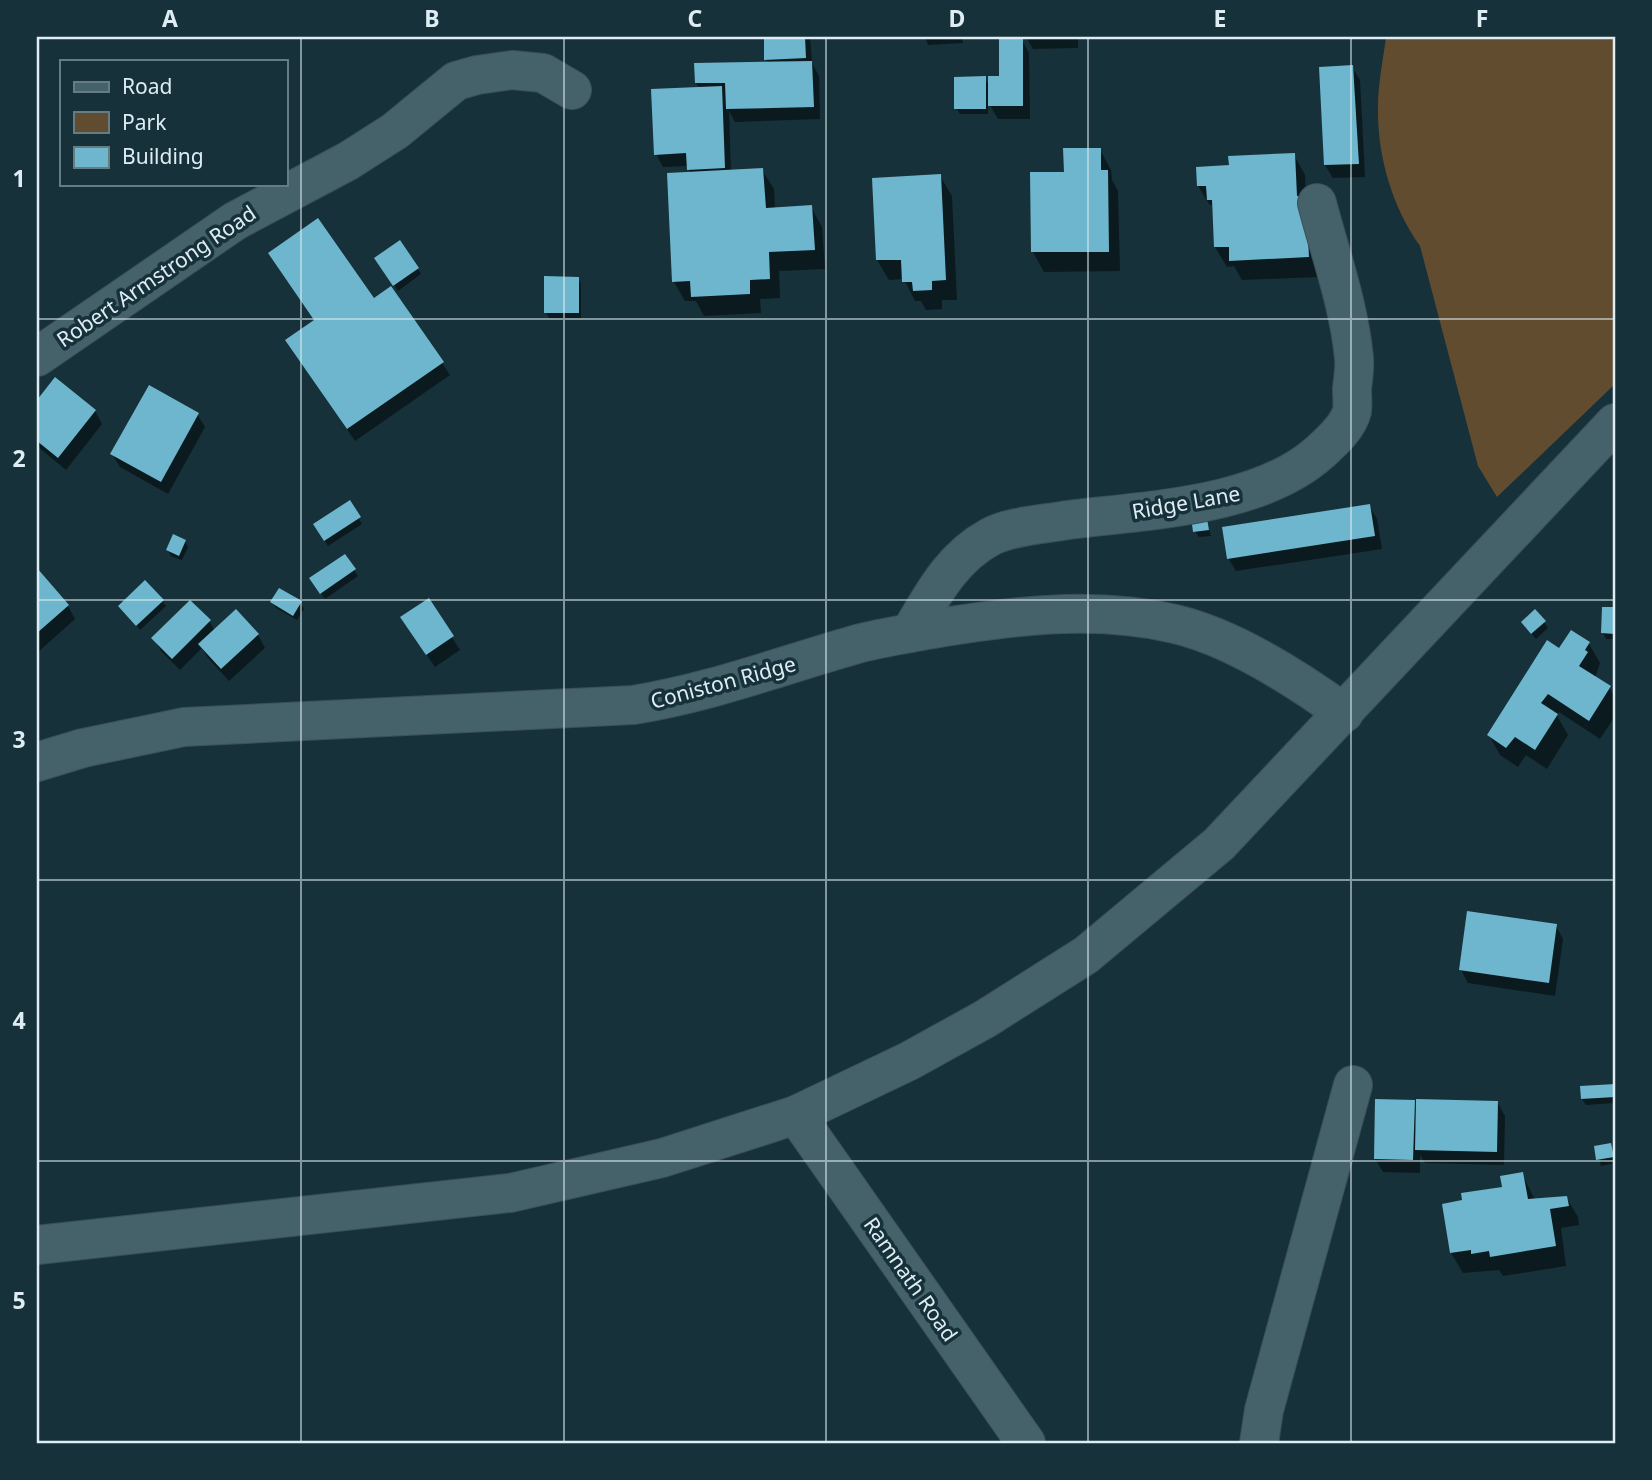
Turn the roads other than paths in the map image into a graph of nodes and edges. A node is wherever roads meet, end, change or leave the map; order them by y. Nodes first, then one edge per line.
1 (572, 90) dead end
2 (1317, 203) dead end
3 (37, 357) edge
4 (1615, 423) edge
5 (910, 633) junction
6 (1344, 713) junction
7 (37, 762) edge
8 (1353, 1085) dead end
9 (796, 1115) junction
10 (37, 1245) edge
11 (1026, 1443) edge
12 (1259, 1443) edge

1 - 3 street, Robert Armstrong Road
2 - 5 street, Ridge Lane
4 - 6 street
5 - 6 street, Coniston Ridge
5 - 7 street, Coniston Ridge
6 - 9 street
8 - 12 street
9 - 10 street
9 - 11 street, Ramnath Road

